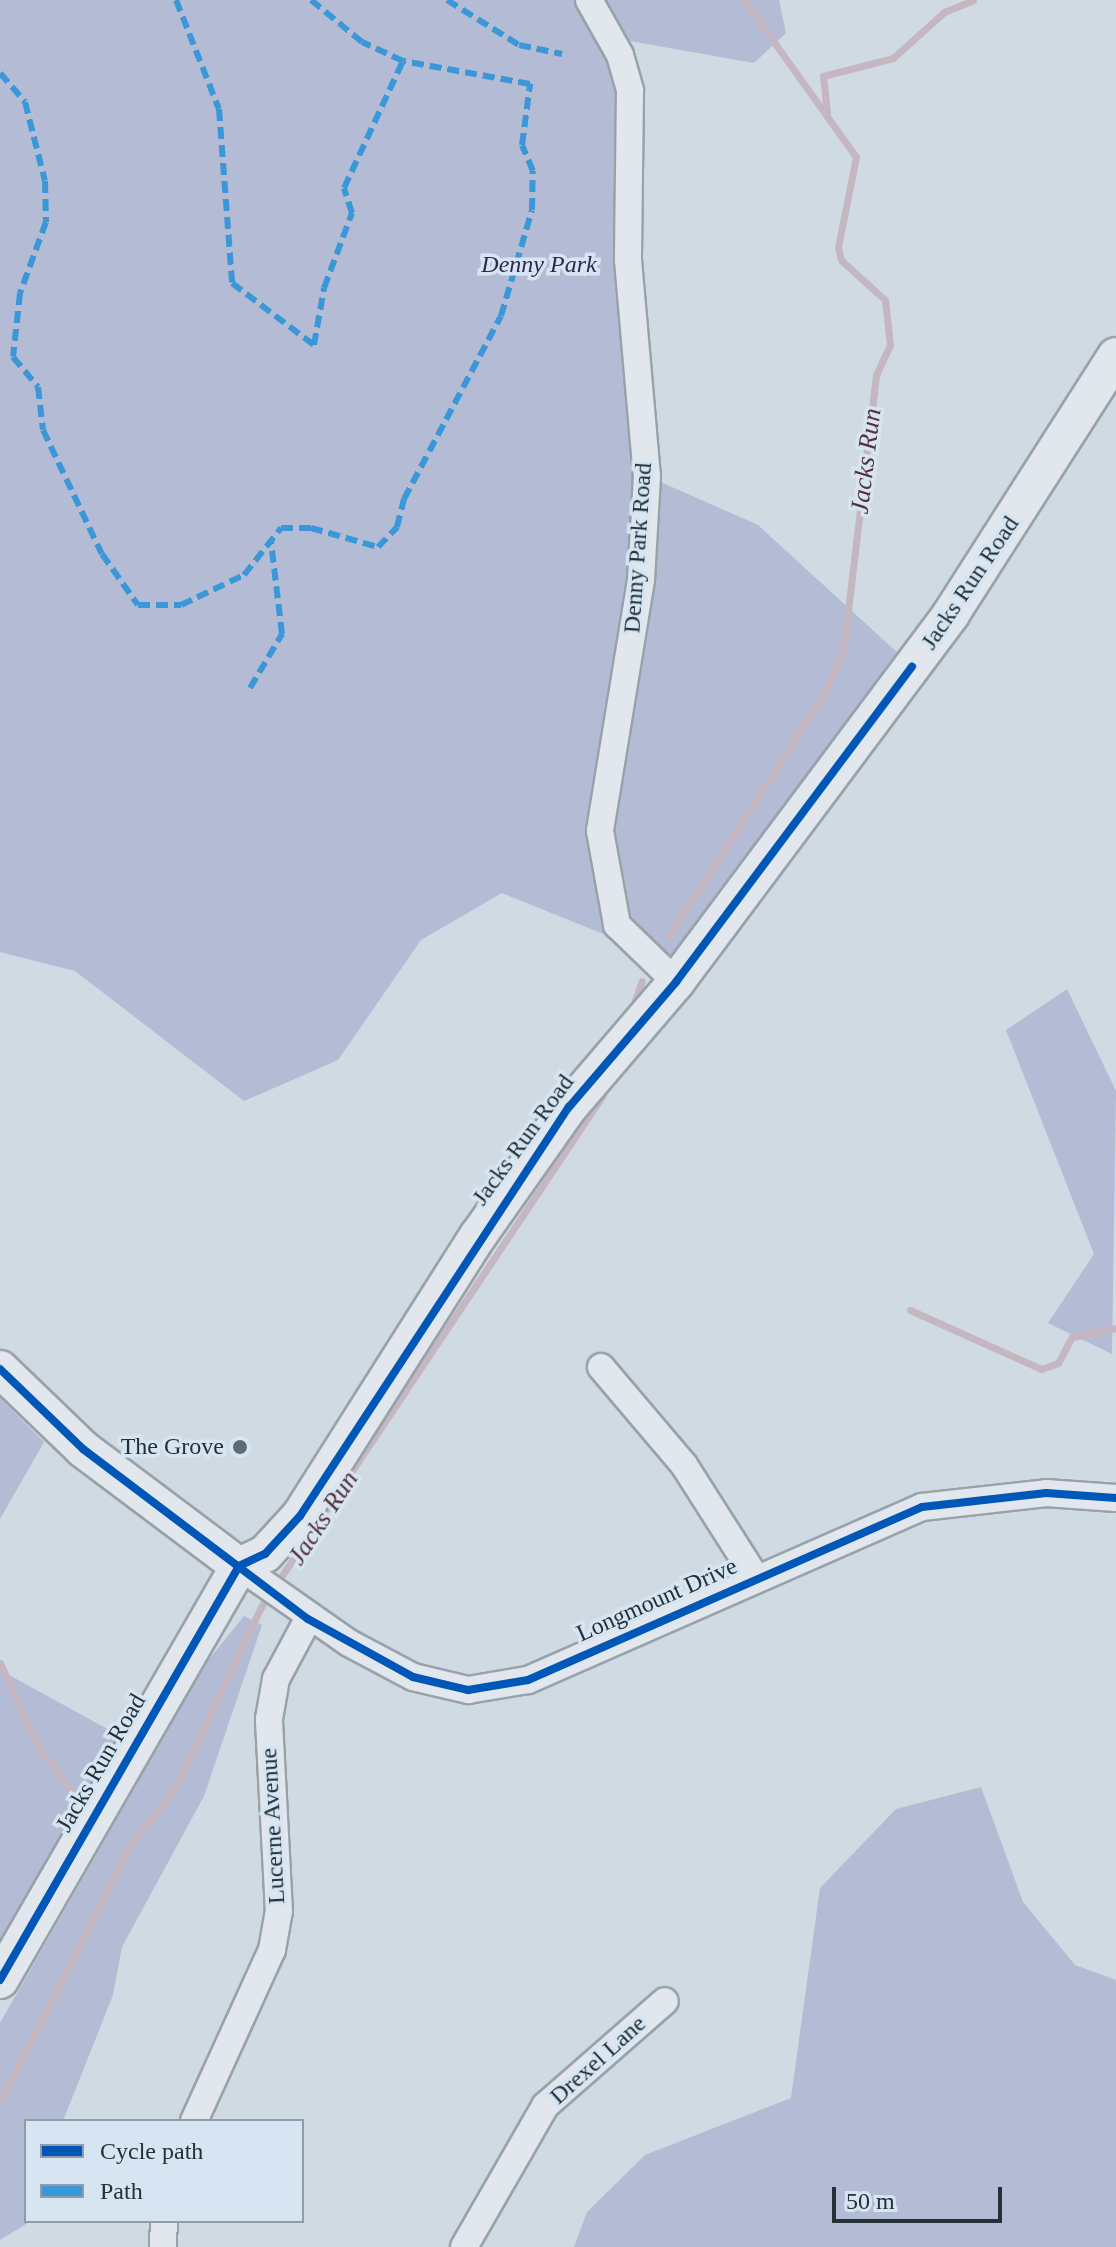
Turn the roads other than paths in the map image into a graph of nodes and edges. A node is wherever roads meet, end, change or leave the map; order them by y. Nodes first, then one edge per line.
1 (589, 0) edge
2 (1116, 356) edge
3 (676, 982) junction
4 (601, 1367) dead end
5 (0, 1369) edge
6 (1116, 1498) edge
7 (756, 1578) junction
8 (261, 1583) junction
9 (308, 1619) junction
10 (0, 1980) edge
11 (665, 2001) dead end
12 (195, 2119) edge
13 (164, 2223) edge
14 (163, 2247) edge
15 (464, 2247) edge

1 - 3 street, Denny Park Road
2 - 3 street, Jacks Run Road
3 - 8 street, Jacks Run Road
4 - 7 street
5 - 8 street
6 - 7 street, Longmount Drive
7 - 9 street, Longmount Drive
8 - 9 street, Longmount Drive
8 - 10 street, Jacks Run Road
9 - 12 street, Lucerne Avenue
11 - 15 street, Drexel Lane
13 - 14 street

